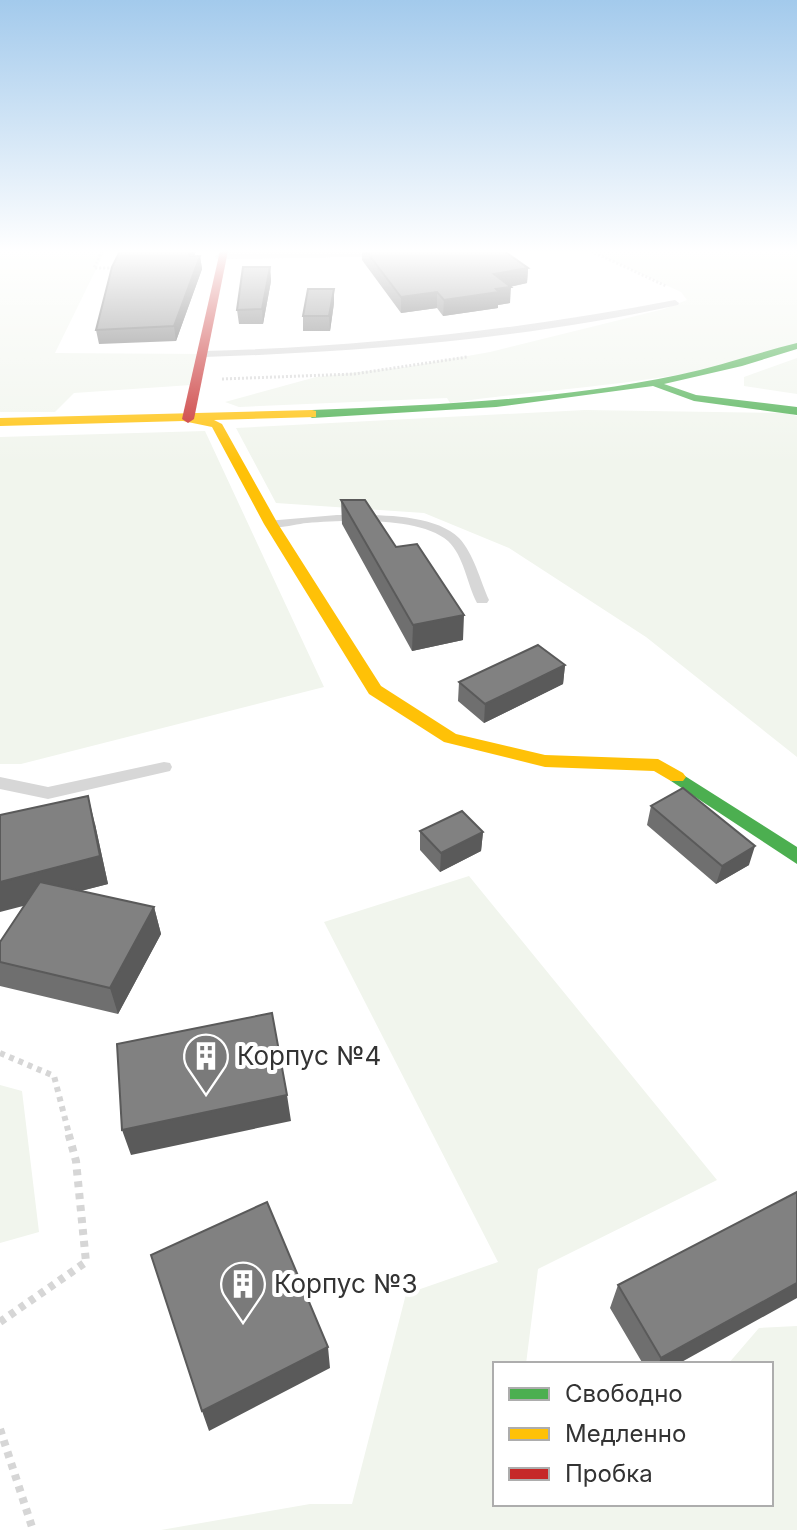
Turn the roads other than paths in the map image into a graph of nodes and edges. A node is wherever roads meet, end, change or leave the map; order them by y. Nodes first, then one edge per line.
1 (210, 322) edge
2 (576, 322) edge
3 (797, 346) edge
4 (204, 354) junction
5 (659, 386) junction
6 (797, 411) edge
7 (188, 419) junction
8 (0, 422) edge
9 (271, 524) junction
10 (482, 600) dead end
11 (164, 767) dead end
12 (0, 783) edge
13 (797, 857) edge

1 - 4 street
2 - 4 lane
3 - 5 street
4 - 7 street
5 - 6 street
5 - 7 street
7 - 8 street
7 - 9 street
9 - 10 lane
9 - 13 street
11 - 12 lane

